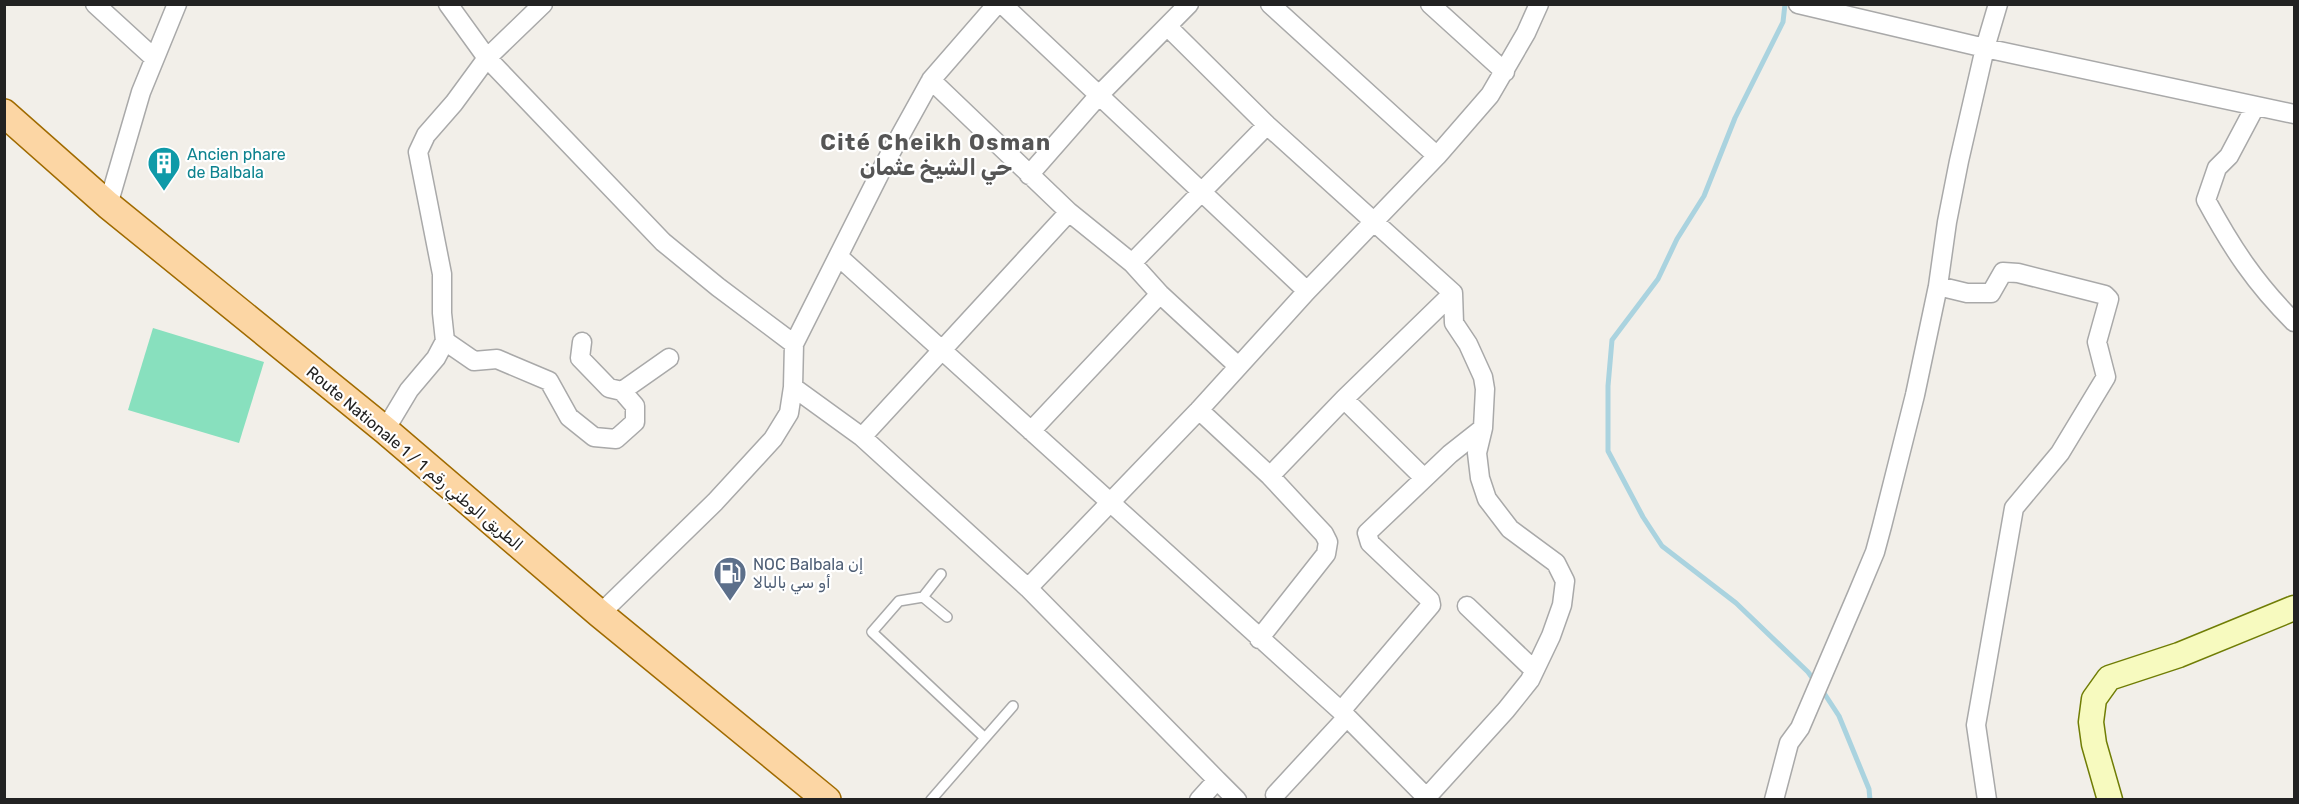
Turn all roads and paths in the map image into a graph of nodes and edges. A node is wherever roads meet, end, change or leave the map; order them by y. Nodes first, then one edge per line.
1 (95, 4) edge
2 (177, 4) edge
3 (448, 4) edge
4 (543, 4) edge
5 (997, 4) edge
6 (1002, 4) edge
7 (1189, 4) edge
8 (1270, 4) edge
9 (1430, 4) edge
10 (1539, 4) edge
11 (1998, 4) edge
12 (1801, 5) edge
13 (1168, 27) junction
14 (1985, 48) junction
15 (154, 58) junction
16 (487, 58) junction
17 (1505, 72) junction
18 (930, 80) junction
19 (1100, 94) junction
20 (2255, 107) junction
21 (4, 113) edge
22 (2295, 114) edge
23 (1267, 125) junction
24 (1437, 156) junction
25 (1029, 175) junction
26 (1201, 192) junction
27 (108, 206) junction
28 (1069, 212) junction
29 (1374, 221) junction
30 (839, 258) junction
31 (1132, 262) junction
32 (1938, 286) junction
33 (1307, 291) junction
34 (1453, 293) junction
35 (1161, 294) junction
36 (2295, 321) edge
37 (445, 341) junction
38 (582, 342) dead end
39 (794, 344) junction
40 (943, 350) junction
41 (669, 358) dead end
42 (1238, 366) junction
43 (793, 387) junction
44 (622, 391) junction
45 (1344, 399) junction
46 (1199, 410) junction
47 (1483, 428) junction
48 (385, 430) junction
49 (1032, 431) junction
50 (862, 437) junction
51 (1270, 476) junction
52 (1424, 478) junction
53 (1109, 503) junction
54 (941, 574) dead end
55 (1028, 588) junction
56 (923, 597) junction
57 (1467, 606) dead end
58 (2295, 608) edge
59 (600, 614) junction
60 (947, 617) dead end
61 (1259, 639) junction
62 (1534, 670) junction
63 (1013, 706) dead end
64 (1344, 714) junction
65 (985, 738) junction
66 (1217, 780) junction
67 (1275, 795) dead end
68 (1428, 798) edge
69 (827, 800) edge
70 (931, 800) edge
71 (1199, 800) edge
72 (1237, 800) edge
73 (1774, 800) edge
74 (1987, 800) edge
75 (2110, 800) edge

1 - 15 street
2 - 15 street
3 - 16 street
4 - 16 street
5 - 18 street
6 - 19 street
7 - 13 street
8 - 24 street
9 - 17 street
10 - 17 street
11 - 14 street
12 - 14 street
13 - 19 street
13 - 23 street
14 - 20 street
14 - 32 street
15 - 27 street
16 - 37 street
16 - 39 street
17 - 24 street
18 - 25 street
18 - 30 street
19 - 25 street
19 - 26 street
20 - 22 street
20 - 36 street
21 - 27 main road, Route Nationale 1 / الطريق الوطني رقم 1
23 - 26 street
23 - 29 street
24 - 29 street
25 - 28 street
26 - 31 street
26 - 33 street
27 - 48 main road, Route Nationale 1 / الطريق الوطني رقم 1
28 - 31 street
28 - 40 street
29 - 33 street
29 - 34 street
30 - 39 street
30 - 40 street
31 - 35 street
32 - 73 street
32 - 74 street
33 - 42 street
34 - 45 street
34 - 47 street
35 - 42 street
35 - 49 street
37 - 44 street
37 - 48 street
38 - 44 street
39 - 43 street
40 - 49 street
40 - 50 street
41 - 44 street
42 - 46 street
43 - 50 street
43 - 59 street
45 - 51 street
45 - 52 street
46 - 51 street
46 - 53 street
47 - 52 street
47 - 62 street
48 - 59 main road, Route Nationale 1 / الطريق الوطني رقم 1
49 - 53 street
50 - 55 street
51 - 61 street
52 - 64 street
53 - 55 street
53 - 61 street
54 - 56 lane
55 - 66 street
56 - 60 lane
56 - 65 lane
57 - 62 street
58 - 75 street
59 - 69 main road, Route Nationale 1 / الطريق الوطني رقم 1
61 - 64 street
62 - 68 street
63 - 65 lane
64 - 67 street
64 - 68 street
65 - 70 lane
66 - 71 street
66 - 72 street

